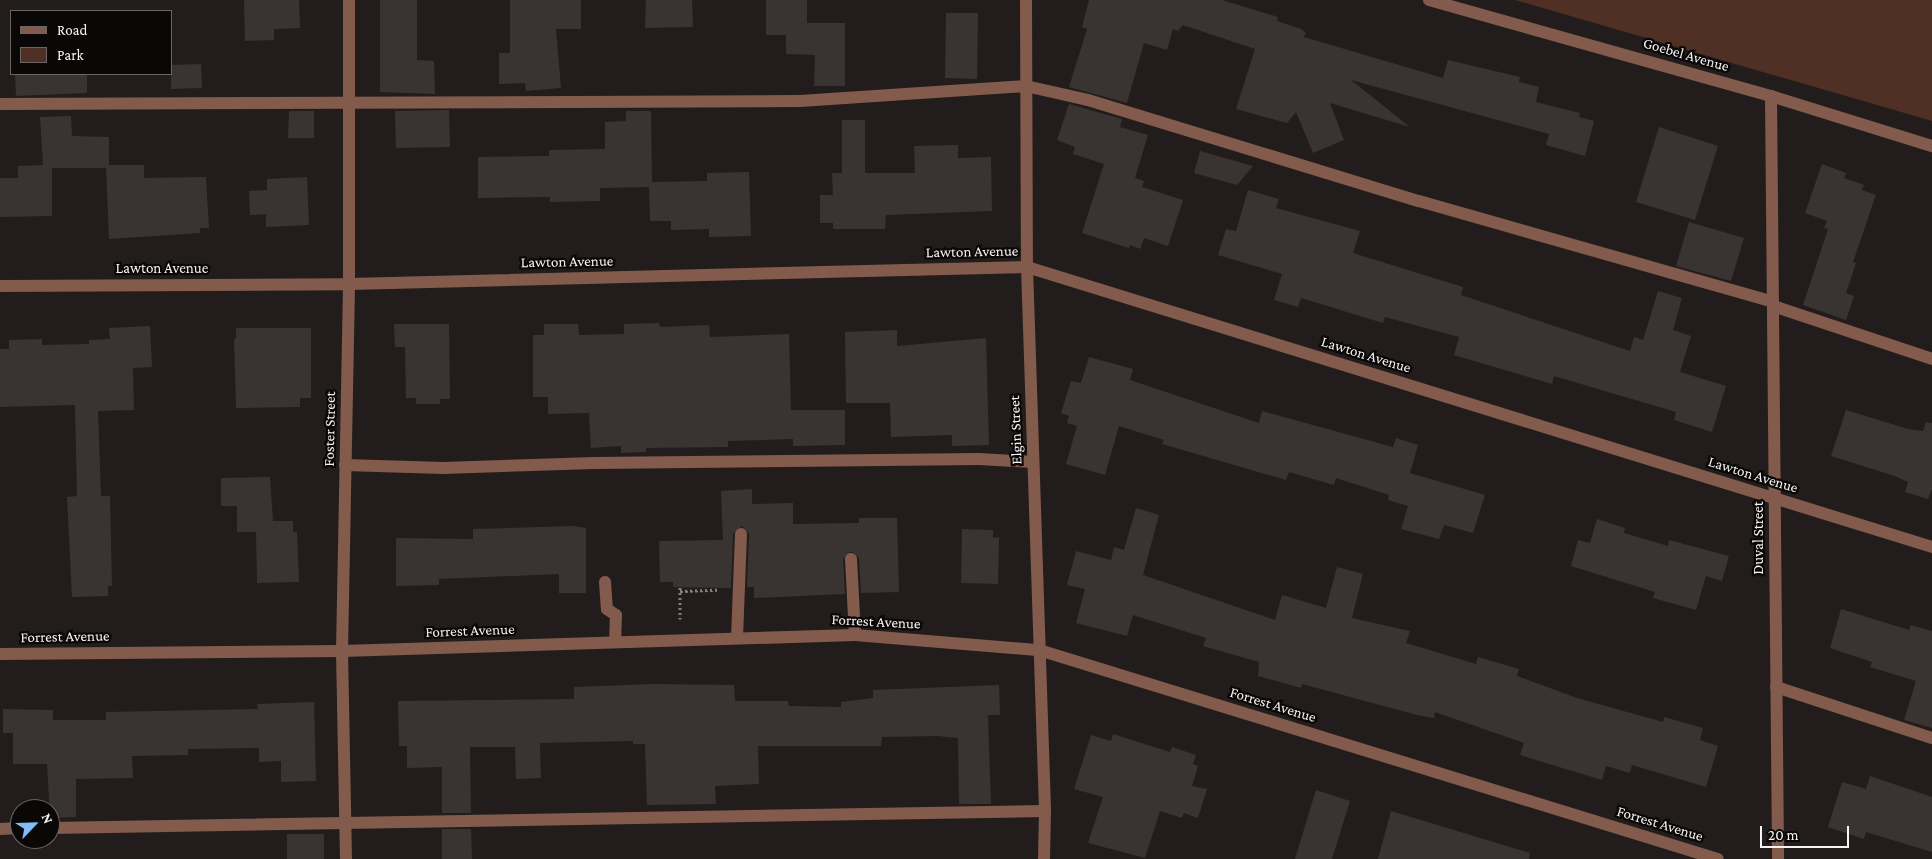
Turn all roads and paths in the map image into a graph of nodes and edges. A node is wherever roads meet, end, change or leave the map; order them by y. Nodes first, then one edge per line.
1 (349, 0) edge
2 (1026, 0) edge
3 (1429, 0) edge
4 (1026, 86) junction
5 (1770, 96) junction
6 (350, 100) junction
7 (0, 104) edge
8 (1932, 146) edge
9 (1027, 267) junction
10 (349, 284) junction
11 (0, 286) edge
12 (1773, 304) junction
13 (1932, 359) edge
14 (1033, 462) junction
15 (345, 465) junction
16 (1775, 499) junction
17 (741, 534) dead end
18 (1932, 547) edge
19 (851, 560) dead end
20 (740, 580) junction
21 (605, 582) dead end
22 (855, 635) junction
23 (737, 638) junction
24 (680, 640) junction
25 (615, 642) junction
26 (1039, 650) junction
27 (342, 651) junction
28 (0, 654) edge
29 (1776, 687) junction
30 (1932, 738) edge
31 (1045, 811) junction
32 (346, 823) junction
33 (60, 828) edge
34 (346, 859) edge
35 (1044, 859) edge
36 (1718, 859) edge
37 (1778, 859) edge

1 - 6 street, Foster Street
2 - 4 street, Elgin Street
3 - 5 street, Goebel Avenue
4 - 6 street
4 - 9 street, Elgin Street
4 - 12 street
5 - 8 street, Goebel Avenue
5 - 12 street, Duval Street
6 - 7 street
6 - 10 street, Foster Street
9 - 10 street, Lawton Avenue
9 - 14 street, Elgin Street
9 - 16 street, Lawton Avenue
10 - 11 street, Lawton Avenue
10 - 15 street, Foster Street
12 - 13 street
12 - 16 street, Duval Street
14 - 15 street
14 - 26 street, Elgin Street
15 - 27 street, Foster Street
16 - 18 street, Lawton Avenue
16 - 29 street, Duval Street
17 - 20 street
19 - 22 street
20 - 23 street
20 - 24 path
21 - 25 street
22 - 23 street, Forrest Avenue
22 - 26 street, Forrest Avenue
23 - 24 street, Forrest Avenue
24 - 25 street, Forrest Avenue
25 - 27 street, Forrest Avenue
26 - 31 street, Elgin Street
26 - 36 street, Forrest Avenue
27 - 28 street, Forrest Avenue
27 - 32 street, Foster Street
29 - 30 street
29 - 37 street, Duval Street
31 - 32 street
31 - 35 street, Elgin Street
32 - 33 street
32 - 34 street, Foster Street

